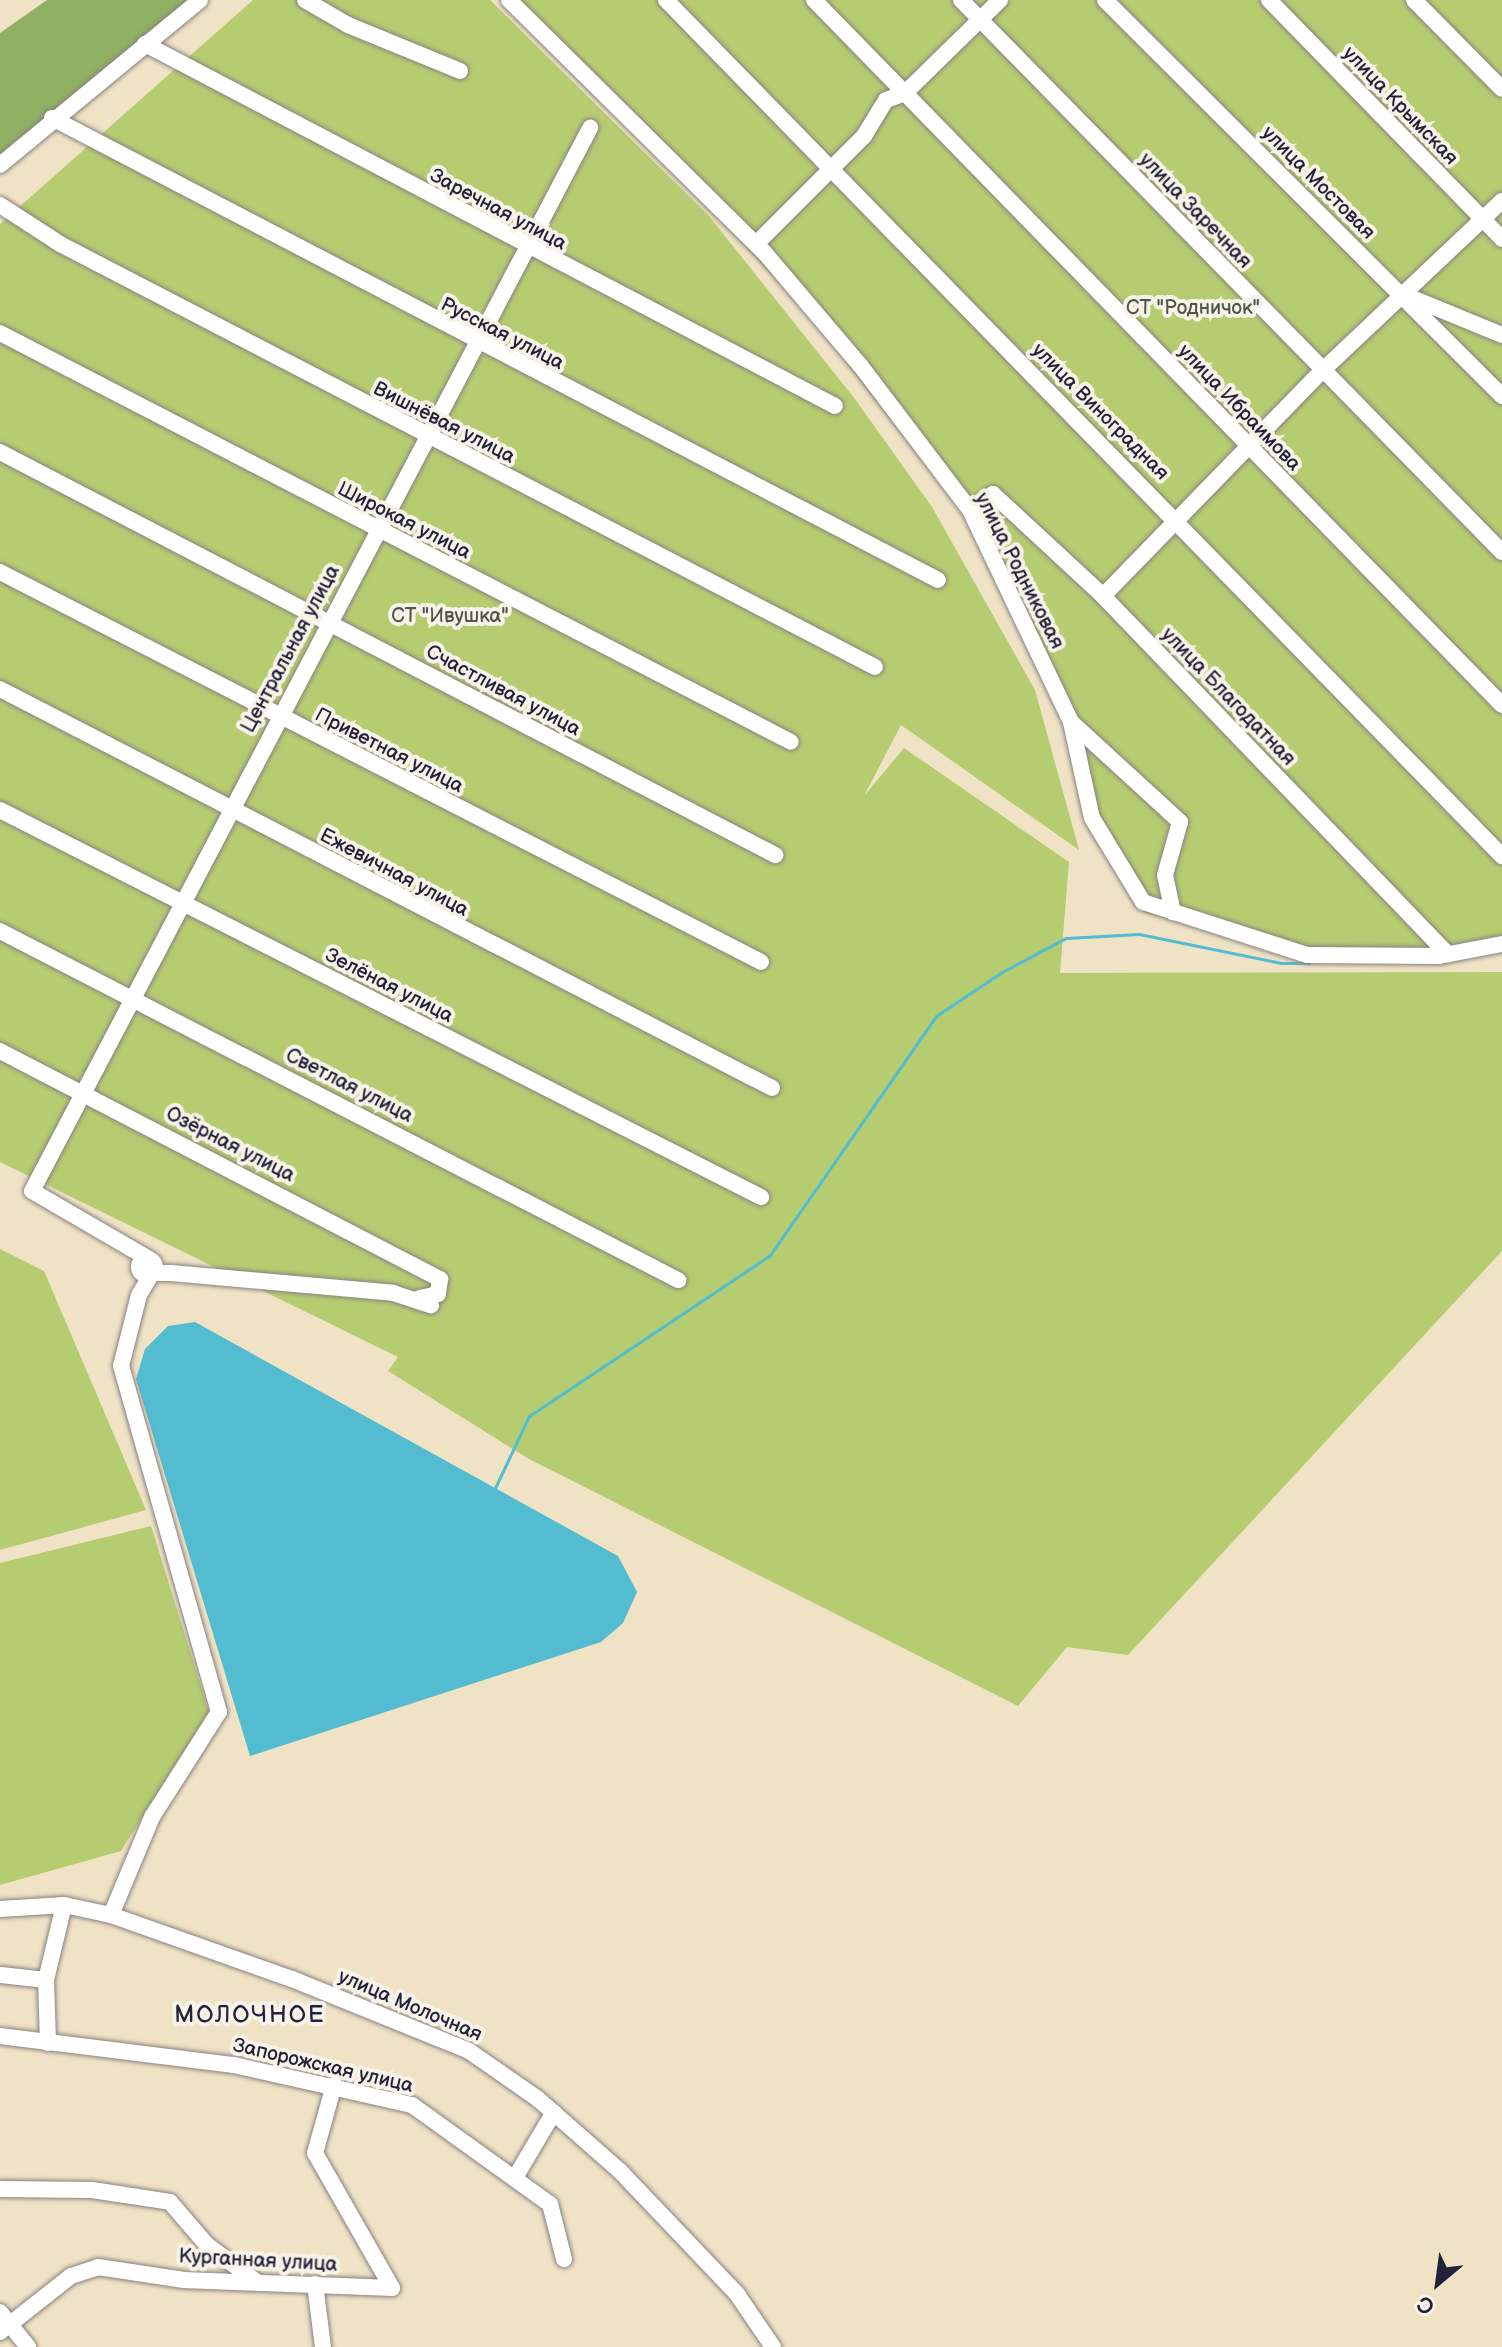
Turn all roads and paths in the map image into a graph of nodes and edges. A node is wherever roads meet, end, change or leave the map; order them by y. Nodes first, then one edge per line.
1 (200, 0) edge
2 (305, 0) edge
3 (509, 0) edge
4 (666, 0) edge
5 (814, 0) edge
6 (961, 0) edge
7 (1000, 0) edge
8 (1105, 0) edge
9 (1269, 0) edge
10 (1414, 0) edge
11 (980, 20) junction
12 (145, 44) junction
13 (460, 71) dead end
14 (1502, 89) edge
15 (905, 93) junction
16 (52, 118) junction
17 (590, 128) dead end
18 (0, 165) edge
19 (829, 168) junction
20 (1502, 201) edge
21 (0, 205) edge
22 (1482, 220) junction
23 (1502, 239) edge
24 (756, 244) junction
25 (526, 248) junction
26 (1403, 295) junction
27 (0, 333) edge
28 (1502, 335) edge
29 (476, 343) junction
30 (1323, 370) junction
31 (1502, 396) edge
32 (835, 406) dead end
33 (425, 437) junction
34 (1248, 447) junction
35 (0, 452) edge
36 (970, 510) junction
37 (1179, 520) junction
38 (376, 529) junction
39 (1502, 552) edge
40 (0, 572) edge
41 (938, 580) dead end
42 (1103, 596) junction
43 (329, 622) junction
44 (875, 667) dead end
45 (0, 689) edge
46 (1502, 705) edge
47 (278, 717) junction
48 (1071, 722) junction
49 (791, 742) dead end
50 (229, 809) junction
51 (0, 810) edge
52 (775, 855) dead end
53 (1502, 856) edge
54 (180, 904) junction
55 (1173, 912) junction
56 (0, 931) edge
57 (1502, 944) edge
58 (1448, 954) junction
59 (761, 962) dead end
60 (131, 999) junction
61 (0, 1051) edge
62 (772, 1088) dead end
63 (83, 1094) junction
64 (761, 1197) dead end
65 (146, 1265) junction
66 (678, 1280) dead end
67 (64, 1905) junction
68 (0, 1909) edge
69 (111, 1915) junction
70 (1, 1975) edge
71 (46, 1980) junction
72 (0, 2036) edge
73 (48, 2043) junction
74 (334, 2085) junction
75 (554, 2112) junction
76 (516, 2176) junction
77 (0, 2189) edge
78 (564, 2259) dead end
79 (257, 2282) junction
80 (315, 2284) junction
81 (3, 2323) edge
82 (28, 2347) edge
83 (323, 2347) edge
84 (773, 2347) edge

1 - 12 street
2 - 13 street
3 - 24 street, улица Родниковая
4 - 19 street, улица Виноградная
5 - 15 street, улица Ибраимова
6 - 11 street, улица Заречная
7 - 11 street
8 - 26 street, улица Мостовая
9 - 22 street, улица Крымская
10 - 14 street
11 - 15 street
11 - 30 street, улица Заречная
12 - 16 street
12 - 25 street, Заречная улица
15 - 19 street
15 - 34 street, улица Ибраимова
16 - 18 street
16 - 29 street, Русская улица
17 - 25 street, Центральная улица
19 - 24 street
19 - 37 street, улица Виноградная
20 - 22 street
21 - 33 street, Вишнёвая улица
22 - 23 street, улица Крымская
22 - 26 street
24 - 36 street, улица Родниковая
25 - 29 street, Центральная улица
25 - 32 street, Заречная улица
26 - 28 street
26 - 30 street
26 - 31 street, улица Мостовая
27 - 38 street, Широкая улица
29 - 33 street, Центральная улица
29 - 41 street, Русская улица
30 - 34 street
30 - 39 street, улица Заречная
33 - 38 street, Центральная улица
33 - 44 street, Вишнёвая улица
34 - 37 street
34 - 46 street, улица Ибраимова
35 - 43 street, Счастливая улица
36 - 42 street, улица Благодатная
36 - 48 street, улица Родниковая
37 - 42 street
37 - 53 street, улица Виноградная
38 - 43 street, Центральная улица
38 - 49 street, Широкая улица
40 - 47 street, Приветная улица
42 - 58 street, улица Благодатная
43 - 47 street, Центральная улица
43 - 52 street, Счастливая улица
45 - 50 street, Ежевичная улица
47 - 50 street, Центральная улица
47 - 59 street, Приветная улица
48 - 55 street, улица Родниковая
48 - 55 street
50 - 54 street, Центральная улица
50 - 62 street, Ежевичная улица
51 - 54 street, Зелёная улица
54 - 60 street, Центральная улица
54 - 64 street, Зелёная улица
55 - 58 street, улица Родниковая
56 - 60 street, Светлая улица
57 - 58 street, улица Родниковая
60 - 63 street, Центральная улица
60 - 66 street, Светлая улица
61 - 63 street, Озёрная улица
63 - 65 street, Центральная улица
63 - 65 street, Озёрная улица
65 - 69 street
67 - 68 street, улица Молочная
67 - 69 street, улица Молочная
67 - 71 street
69 - 75 street, улица Молочная
70 - 71 street
71 - 73 street
72 - 73 street, Запорожская улица
73 - 74 street, Запорожская улица
74 - 76 street, Запорожская улица
74 - 80 street, Курганная улица
75 - 76 street
75 - 84 street, улица Молочная
76 - 78 street, Запорожская улица
77 - 79 street
79 - 80 street, Курганная улица
79 - 81 street, Курганная улица
80 - 83 street
81 - 82 street

